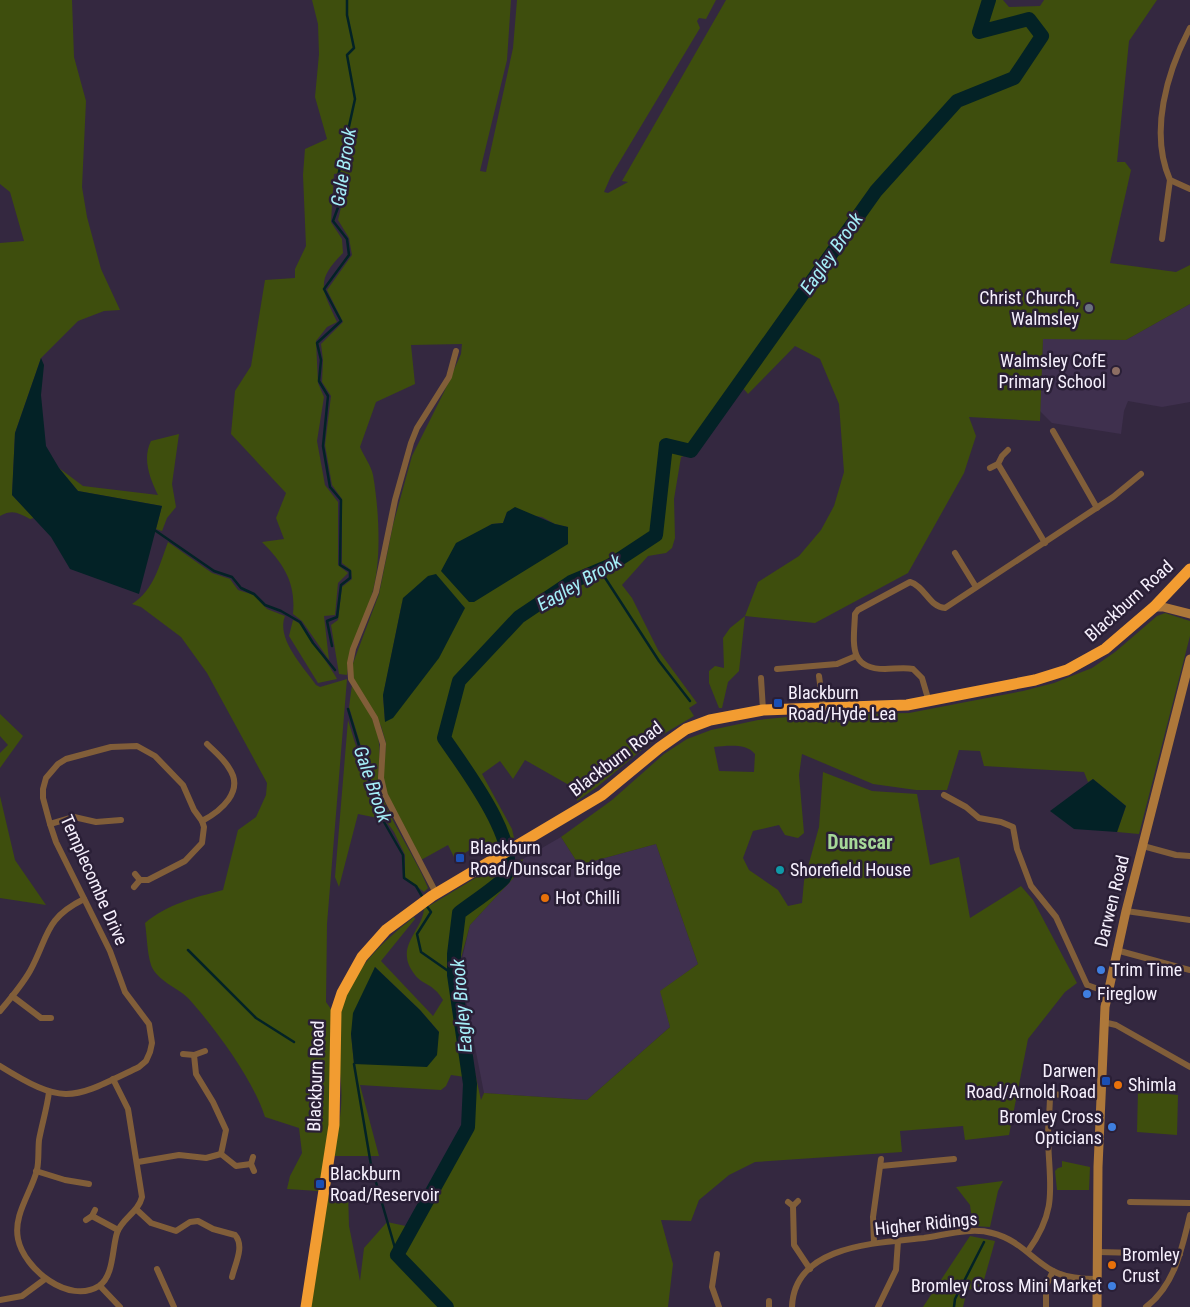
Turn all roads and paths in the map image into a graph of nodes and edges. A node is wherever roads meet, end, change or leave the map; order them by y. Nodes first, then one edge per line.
1 (1190, 28) edge
2 (1170, 180) junction
3 (1190, 189) edge
4 (1162, 239) dead end
5 (456, 351) dead end
6 (1053, 431) dead end
7 (1065, 434) dead end
8 (1058, 439) junction
9 (1008, 450) dead end
10 (998, 464) junction
11 (990, 468) dead end
12 (1141, 474) dead end
13 (1097, 508) junction
14 (1045, 543) junction
15 (955, 556) dead end
16 (1190, 569) edge
17 (976, 587) junction
18 (1154, 607) junction
19 (1190, 614) edge
20 (856, 656) junction
21 (1190, 659) edge
22 (777, 669) dead end
23 (819, 676) dead end
24 (761, 678) dead end
25 (929, 702) junction
26 (823, 706) junction
27 (763, 710) junction
28 (207, 744) dead end
29 (944, 795) dead end
30 (121, 820) dead end
31 (202, 821) junction
32 (50, 824) junction
33 (1143, 846) junction
34 (1190, 856) edge
35 (135, 874) dead end
36 (140, 880) junction
37 (134, 886) dead end
38 (434, 895) junction
39 (84, 899) junction
40 (1126, 910) junction
41 (1190, 920) edge
42 (1116, 950) junction
43 (1190, 970) edge
44 (1107, 992) junction
45 (12, 996) junction
46 (0, 1011) edge
47 (52, 1018) dead end
48 (1103, 1022) junction
49 (205, 1051) dead end
50 (183, 1054) dead end
51 (194, 1055) junction
52 (0, 1066) edge
53 (1190, 1067) edge
54 (113, 1079) junction
55 (50, 1092) junction
56 (1042, 1093) dead end
57 (1050, 1095) junction
58 (1062, 1095) dead end
59 (221, 1154) junction
60 (253, 1157) dead end
61 (954, 1159) dead end
62 (938, 1161) junction
63 (1049, 1161) junction
64 (1058, 1161) dead end
65 (138, 1162) junction
66 (251, 1164) junction
67 (943, 1167) dead end
68 (36, 1171) junction
69 (254, 1172) dead end
70 (88, 1184) dead end
71 (1130, 1202) dead end
72 (793, 1203) dead end
73 (1190, 1203) edge
74 (136, 1210) junction
75 (91, 1215) dead end
76 (1190, 1215) edge
77 (118, 1230) junction
78 (178, 1231) junction
79 (180, 1239) dead end
80 (898, 1241) junction
81 (874, 1244) junction
82 (1028, 1250) junction
83 (1098, 1252) junction
84 (717, 1254) dead end
85 (1180, 1254) junction
86 (810, 1268) junction
87 (157, 1269) dead end
88 (1053, 1271) junction
89 (232, 1277) dead end
90 (45, 1279) junction
91 (1098, 1279) junction
92 (100, 1286) junction
93 (0, 1300) edge
94 (120, 1307) edge
95 (174, 1307) edge
96 (306, 1307) edge
97 (719, 1307) edge
98 (792, 1307) edge
99 (878, 1307) edge
100 (1046, 1307) edge
101 (1097, 1307) edge
102 (1146, 1307) edge

1 - 2 street
2 - 3 street
2 - 4 street
5 - 38 street
6 - 8 street
7 - 8 street
8 - 13 street
9 - 10 street
10 - 11 street
10 - 14 street
12 - 13 street
13 - 14 street
14 - 17 street
15 - 17 street
16 - 18 highway, Blackburn Road
17 - 20 street
18 - 19 main road
18 - 25 highway, Blackburn Road
20 - 22 street
20 - 25 street
21 - 33 main road, Darwen Road
23 - 26 street
24 - 27 street
25 - 26 highway, Blackburn Road
26 - 27 highway, Blackburn Road
27 - 38 highway, Blackburn Road
28 - 31 street
29 - 44 street
30 - 32 street
31 - 32 street, Templecombe Drive
31 - 36 street, Templecombe Drive
32 - 39 street, Templecombe Drive
33 - 34 street
33 - 40 main road, Darwen Road
35 - 36 street
36 - 37 street, Templecombe Drive
38 - 96 highway, Blackburn Road
39 - 45 street
39 - 54 street, Templecombe Drive
40 - 41 street
40 - 42 main road, Darwen Road
42 - 43 street
42 - 44 main road, Darwen Road
44 - 48 main road, Darwen Road
45 - 46 street
45 - 47 street
48 - 53 street
48 - 83 main road, Darwen Road
49 - 51 street
50 - 51 street
51 - 59 street
52 - 55 street, Templecombe Drive
54 - 55 street, Templecombe Drive
54 - 65 street
55 - 68 street
56 - 57 street
57 - 58 street
57 - 63 street
59 - 65 street
59 - 66 street
60 - 66 street
61 - 62 street
62 - 67 street
62 - 81 street
63 - 64 street
63 - 82 street
65 - 74 street
66 - 69 street
68 - 70 street
68 - 90 street
71 - 73 street
72 - 86 street
74 - 77 street
74 - 78 street
75 - 77 street
76 - 85 street
77 - 92 street
78 - 79 street
78 - 89 street
80 - 81 street, Higher Ridings
80 - 82 street, Higher Ridings
80 - 99 street
81 - 86 street, Higher Ridings
82 - 88 street, Higher Ridings
83 - 85 street
83 - 91 main road, Darwen Road
84 - 97 street
85 - 102 street
86 - 98 street, Higher Ridings
87 - 95 street
88 - 91 street, Higher Ridings
88 - 100 street
90 - 92 street
90 - 93 street
91 - 101 main road, Darwen Road
92 - 94 street

